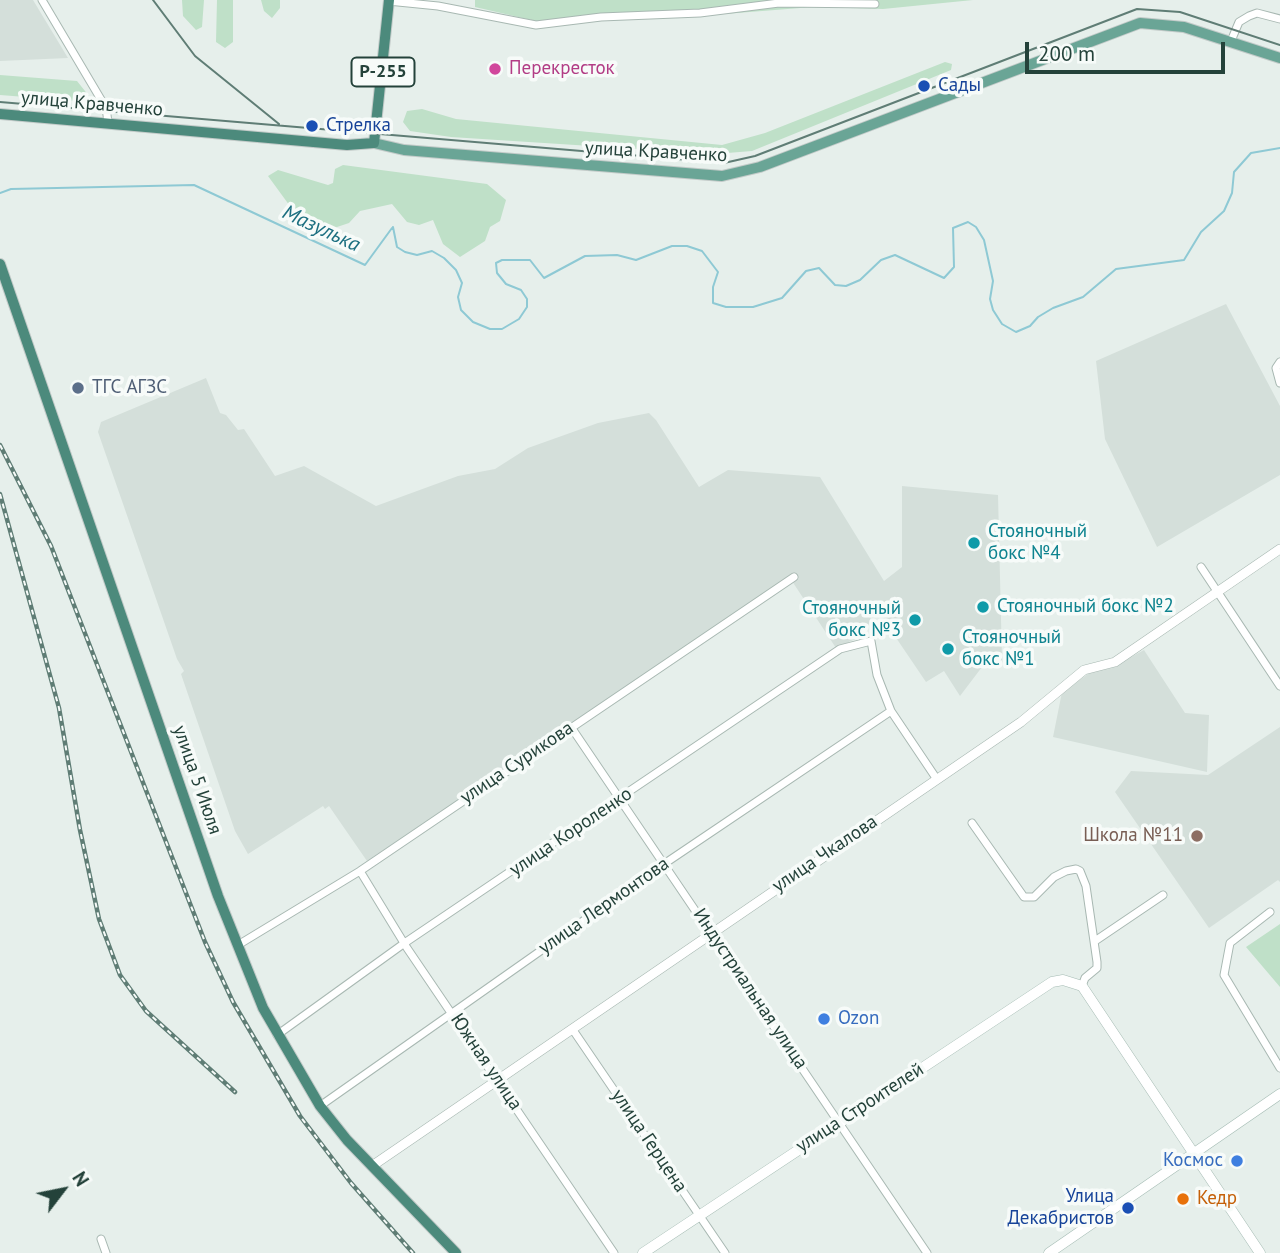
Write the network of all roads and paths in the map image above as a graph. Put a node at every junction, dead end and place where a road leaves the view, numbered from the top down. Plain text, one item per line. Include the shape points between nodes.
1 (42, 0) edge
2 (388, 1) edge
3 (875, 4) dead end
4 (1280, 19) edge
5 (1231, 41) junction
6 (1280, 58) edge
7 (0, 114) edge
8 (108, 122) junction
9 (374, 143) junction
10 (0, 264) edge
11 (1280, 362) edge
12 (1280, 383) edge
13 (1280, 549) edge
14 (1201, 567) dead end
15 (794, 577) dead end
16 (1216, 592) junction
17 (1280, 686) edge
18 (891, 711) junction
19 (571, 727) junction
20 (936, 778) junction
21 (620, 799) junction
22 (972, 823) dead end
23 (664, 864) junction
24 (360, 872) junction
25 (1163, 895) dead end
26 (1270, 912) dead end
27 (712, 932) junction
28 (1095, 941) junction
29 (406, 942) junction
30 (238, 945) junction
31 (1082, 986) junction
32 (453, 1011) junction
33 (573, 1030) junction
34 (276, 1035) junction
35 (1280, 1068) edge
36 (498, 1080) junction
37 (1280, 1094) edge
38 (320, 1106) junction
39 (839, 1121) junction
40 (1193, 1156) junction
41 (372, 1167) junction
42 (699, 1214) junction
43 (101, 1240) dead end
44 (106, 1253) edge
45 (456, 1253) edge
46 (614, 1253) edge
47 (643, 1253) edge
48 (725, 1253) edge
49 (927, 1253) edge
50 (1049, 1253) edge
51 (1260, 1253) edge

1 - 8 street via 106,108
2 - 3 street via 536,24 779,3
2 - 9 highway, Р-255
4 - 5 street via 1257,13 1249,16 1239,22
5 - 6 main road, улица Кравченко
5 - 9 main road, улица Кравченко via 1184,27 1140,23 760,167 722,176 404,150
7 - 8 highway, улица Кравченко
8 - 9 highway, улица Кравченко via 347,145
10 - 30 highway, улица 5 Июля
11 - 12 street via 1276,368
13 - 16 street, улица Чкалова
14 - 16 street
15 - 19 street, улица Сурикова
16 - 17 street
16 - 20 street, улица Чкалова via 1115,662 1084,670 1021,722
18 - 20 street
18 - 21 street, улица Короленко via 871,642 840,649
18 - 23 street, улица Лермонтова
19 - 21 street, Индустриальная улица
19 - 24 street, улица Сурикова
20 - 27 street, улица Чкалова
21 - 23 street, Индустриальная улица
21 - 29 street, улица Короленко
22 - 28 street via 1024,897 1034,897 1066,871 1080,871
23 - 27 street, Индустриальная улица
23 - 32 street, улица Лермонтова
24 - 29 street, Южная улица
24 - 30 street, улица Сурикова
25 - 28 street
26 - 35 street via 1230,943 1224,975
27 - 33 street, улица Чкалова
27 - 39 street, Индустриальная улица
28 - 31 street via 1097,968
29 - 32 street, Южная улица
29 - 34 street, улица Короленко
30 - 34 highway, улица 5 Июля
31 - 39 main road, улица Строителей via 1074,981 1052,982
31 - 40 main road
32 - 36 street, Южная улица
32 - 38 street, улица Лермонтова
33 - 36 street, улица Чкалова
33 - 42 street, улица Герцена
34 - 38 highway, улица 5 Июля
36 - 41 street, улица Чкалова
36 - 46 street, Южная улица
37 - 40 main road
38 - 41 highway, улица 5 Июля
39 - 42 main road, улица Строителей
39 - 49 street, Индустриальная улица
40 - 50 main road
40 - 51 main road
41 - 45 highway, улица 5 Июля
42 - 47 main road, улица Строителей
42 - 48 street, улица Герцена
43 - 44 street

